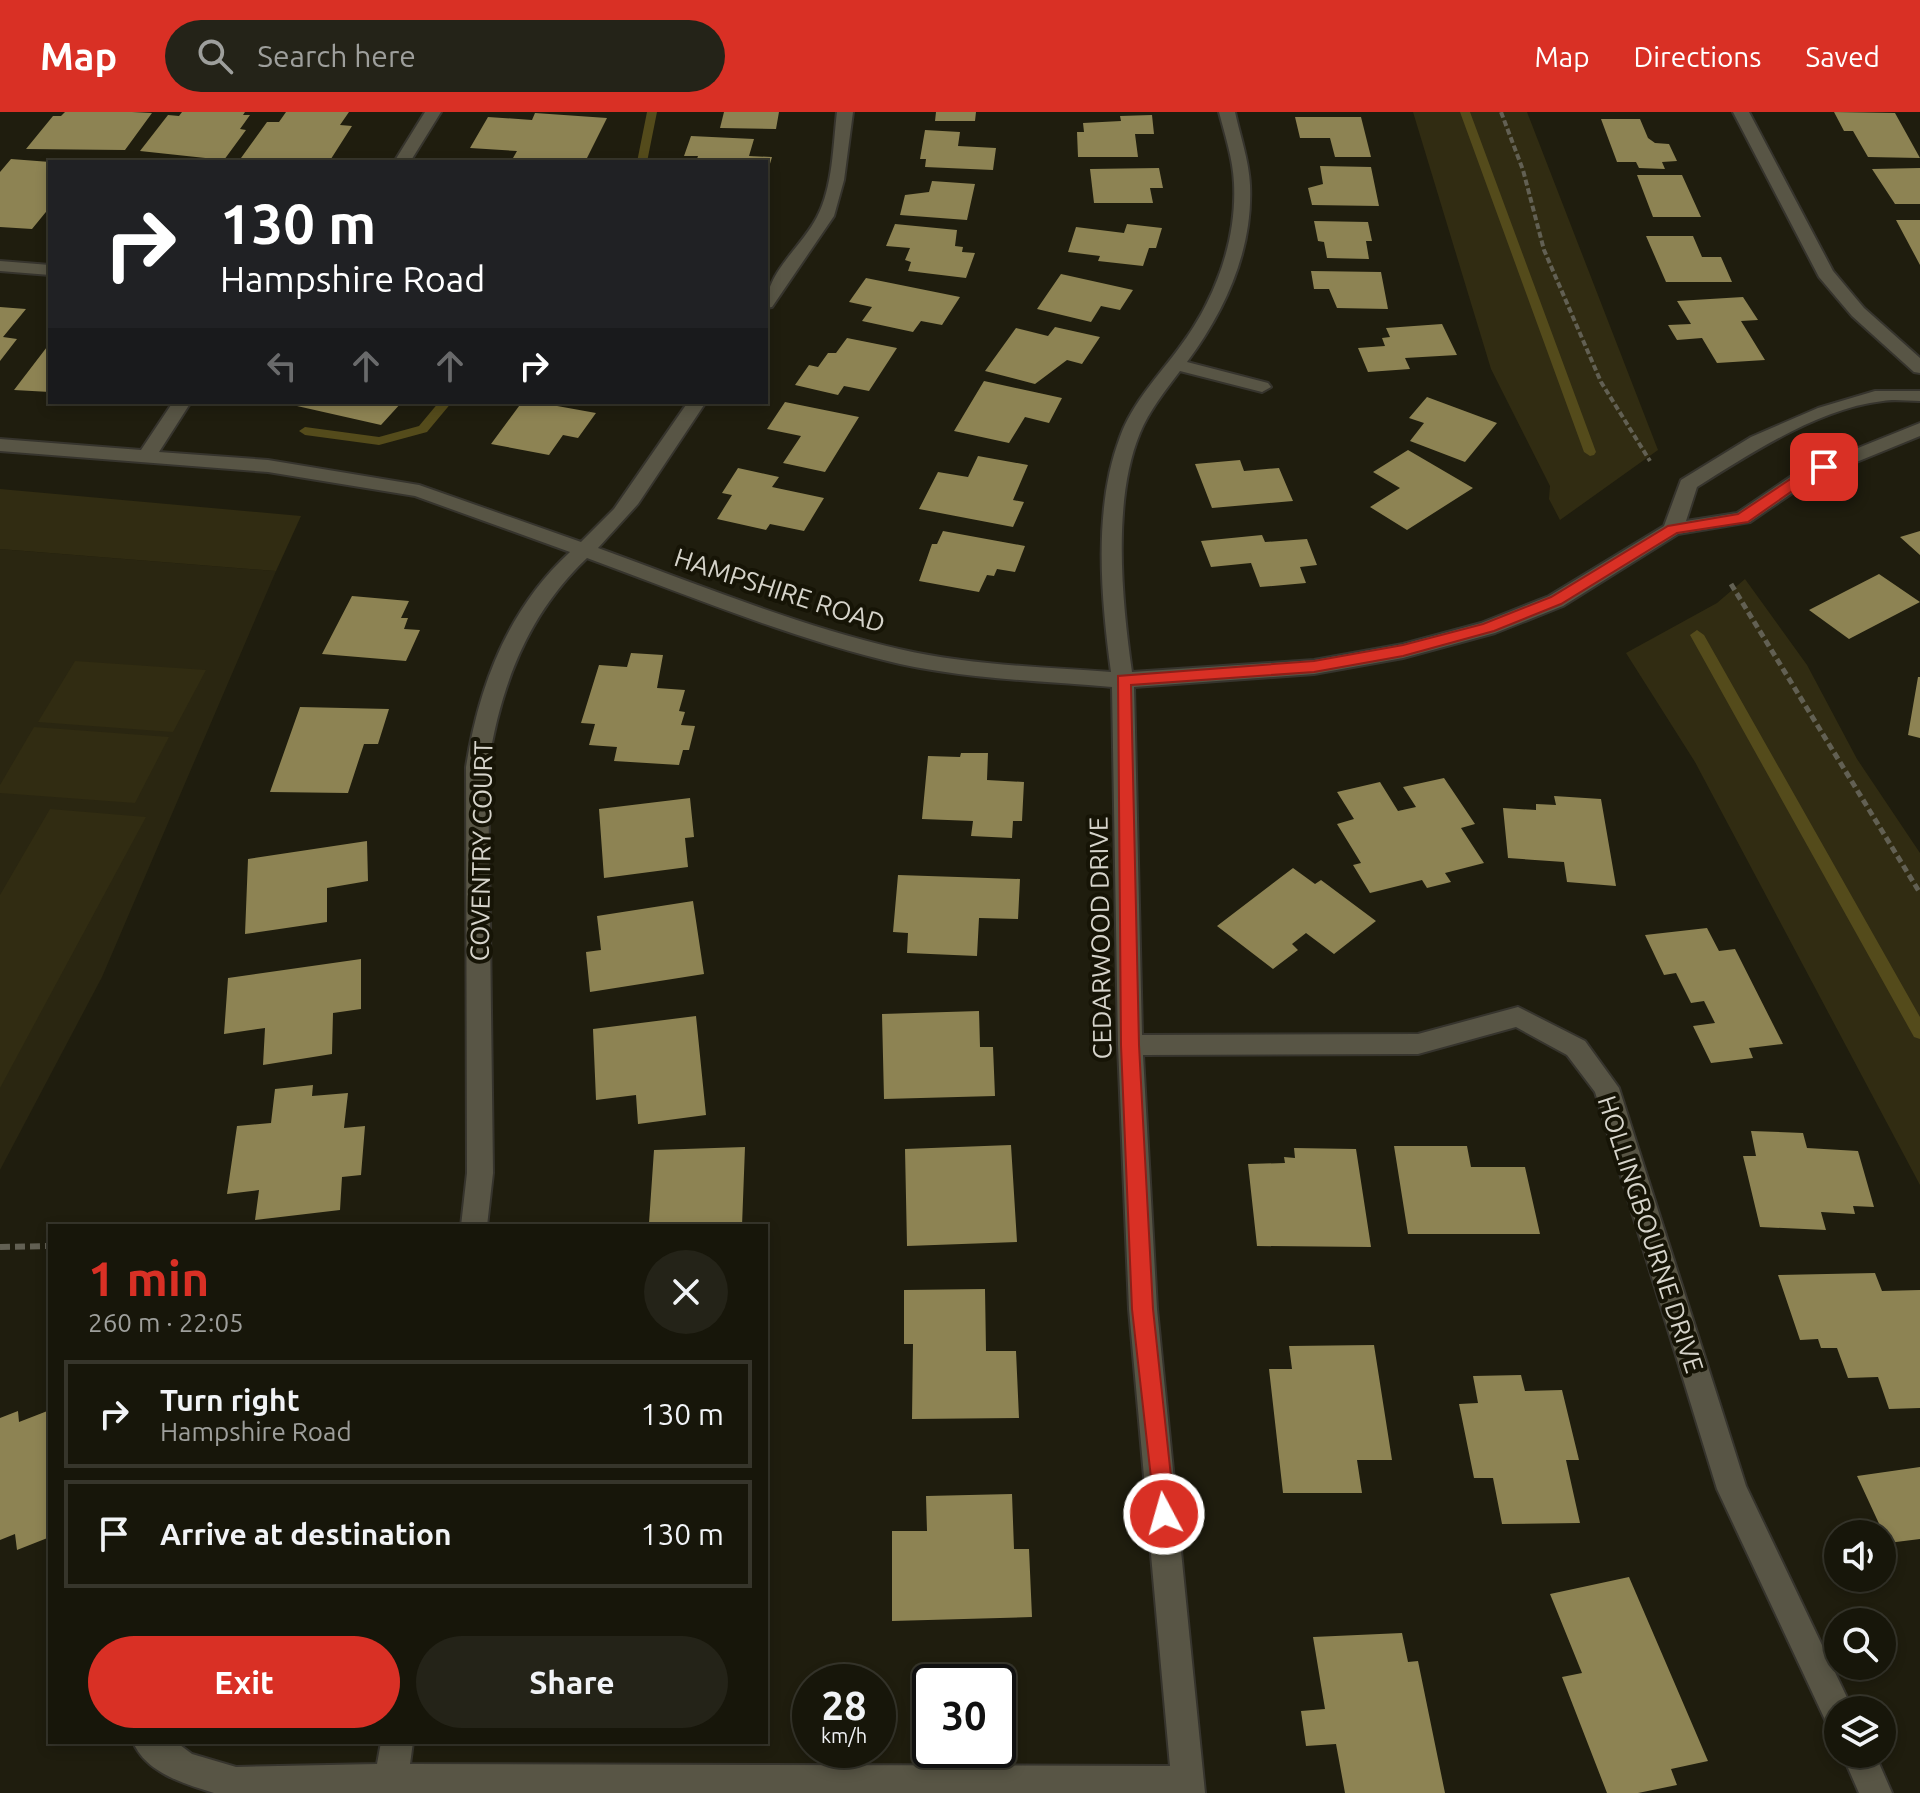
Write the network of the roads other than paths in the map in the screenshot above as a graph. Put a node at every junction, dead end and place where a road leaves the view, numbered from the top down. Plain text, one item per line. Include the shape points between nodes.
1 (433, 112) edge
2 (845, 112) edge
3 (1227, 112) edge
4 (1741, 112) edge
5 (403, 160) edge
6 (0, 266) edge
7 (48, 270) edge
8 (768, 300) edge
9 (1173, 364) junction
10 (1920, 368) edge
11 (1262, 387) dead end
12 (1920, 396) edge
13 (181, 404) edge
14 (696, 404) edge
15 (1920, 429) edge
16 (0, 445) edge
17 (146, 457) junction
18 (1673, 529) junction
19 (585, 550) junction
20 (1123, 680) junction
21 (1130, 1045) junction
22 (474, 1224) edge
23 (1830, 1696) edge
24 (152, 1744) edge
25 (397, 1744) edge
26 (1864, 1768) edge
27 (390, 1787) edge
28 (1189, 1788) edge
29 (1876, 1793) edge

1 - 5 street
2 - 8 street via 826,216
3 - 9 street, CEDARWOOD DRIVE via 1242,184 1235,243 1205,323
4 - 10 street via 1825,273 1858,312
6 - 7 street
9 - 11 street
9 - 20 street, CEDARWOOD DRIVE via 1131,432 1119,466 1116,632
12 - 18 street via 1881,395 1758,441 1688,484
13 - 17 street
14 - 19 street, COVENTRY COURT via 620,514
15 - 18 street, HAMPSHIRE ROAD via 1803,477 1743,518
16 - 17 street, HAMPSHIRE ROAD
17 - 19 street, HAMPSHIRE ROAD via 268,466 419,491
18 - 20 street, HAMPSHIRE ROAD via 1556,601 1403,651 1314,667
19 - 20 street, HAMPSHIRE ROAD via 828,638 902,657 981,670
19 - 22 street, COVENTRY COURT via 524,621 496,675 483,720 477,767 480,1173
20 - 21 street, CEDARWOOD DRIVE
21 - 23 street, HOLLINGBOURNE DRIVE via 1418,1044 1518,1017 1576,1048 1606,1088 1732,1489
21 - 28 street, CEDARWOOD DRIVE via 1143,1309
24 - 27 street via 184,1768 236,1783
25 - 27 street
26 - 29 street
27 - 28 street

